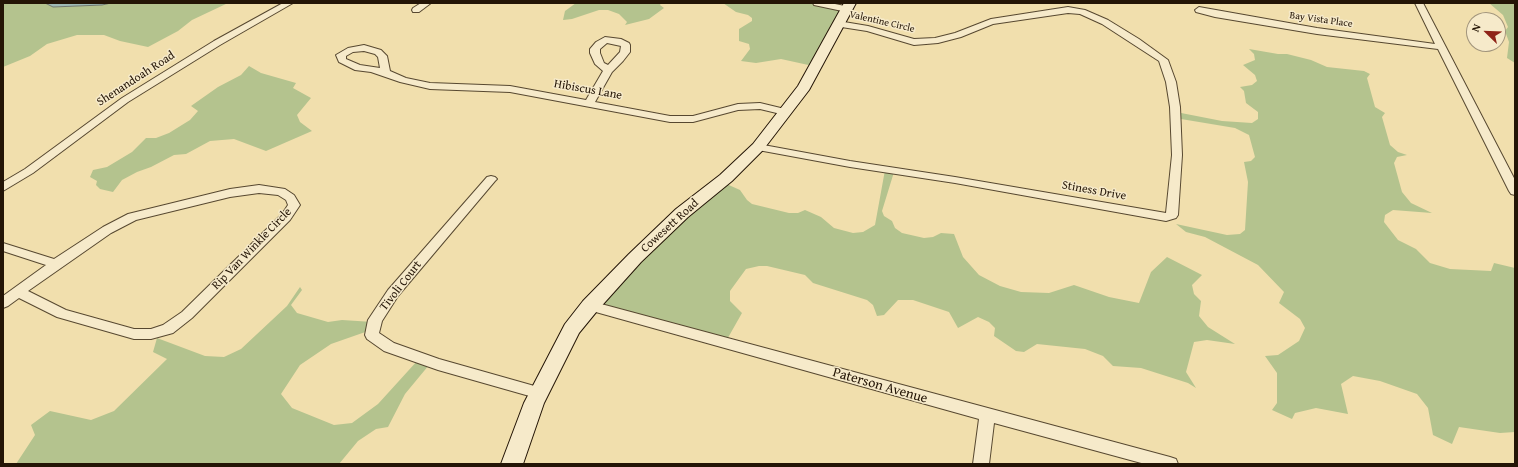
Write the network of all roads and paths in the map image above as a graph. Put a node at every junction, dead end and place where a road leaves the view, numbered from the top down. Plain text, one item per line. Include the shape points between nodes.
1 (289, 3) edge
2 (427, 3) edge
3 (817, 3) edge
4 (1419, 3) edge
5 (848, 6) edge
6 (1077, 7) edge
7 (416, 10) dead end
8 (1198, 10) dead end
9 (838, 24) junction
10 (1440, 47) junction
11 (608, 70) dead end
12 (386, 73) dead end
13 (589, 103) junction
14 (785, 112) junction
15 (758, 147) junction
16 (490, 179) dead end
17 (3, 187) edge
18 (1515, 192) edge
19 (3, 247) edge
20 (56, 264) junction
21 (18, 292) junction
22 (3, 303) edge
23 (590, 306) junction
24 (540, 393) junction
25 (987, 416) junction
26 (512, 464) edge
27 (980, 464) edge
28 (1170, 464) edge

1 - 17 street, Shenandoah Road via 217,43 132,96
2 - 7 street
3 - 5 street
4 - 10 street
5 - 9 main road, Cowesett Road
6 - 9 street, Valentine Circle via 991,22 935,41 914,42 868,29
6 - 15 street, Stiness Drive via 1136,41 1163,60 1171,82 1175,108 1177,155 1172,215 1159,216
8 - 10 street, Bay Vista Place via 1316,31
9 - 14 main road, Cowesett Road via 804,87
10 - 18 street
11 - 13 street
12 - 13 street, Hibiscus Lane via 430,86 510,89
13 - 14 street, Hibiscus Lane via 670,119 693,119 738,107 760,106
14 - 15 main road, Cowesett Road
15 - 23 main road, Cowesett Road via 726,178 682,213
16 - 24 street, Tivoli Court via 393,293 375,320 372,335 389,347 438,364
19 - 20 street
20 - 21 street
20 - 21 street, Rip Van Winkle Circle via 108,230 138,215 230,193 259,189 281,192 290,198 294,205 286,217 187,315 168,329 151,334 134,334 62,314
21 - 22 street
23 - 24 main road, Cowesett Road via 572,329
23 - 25 street, Paterson Avenue
24 - 26 main road, Cowesett Road
25 - 27 street
25 - 28 street, Paterson Avenue

